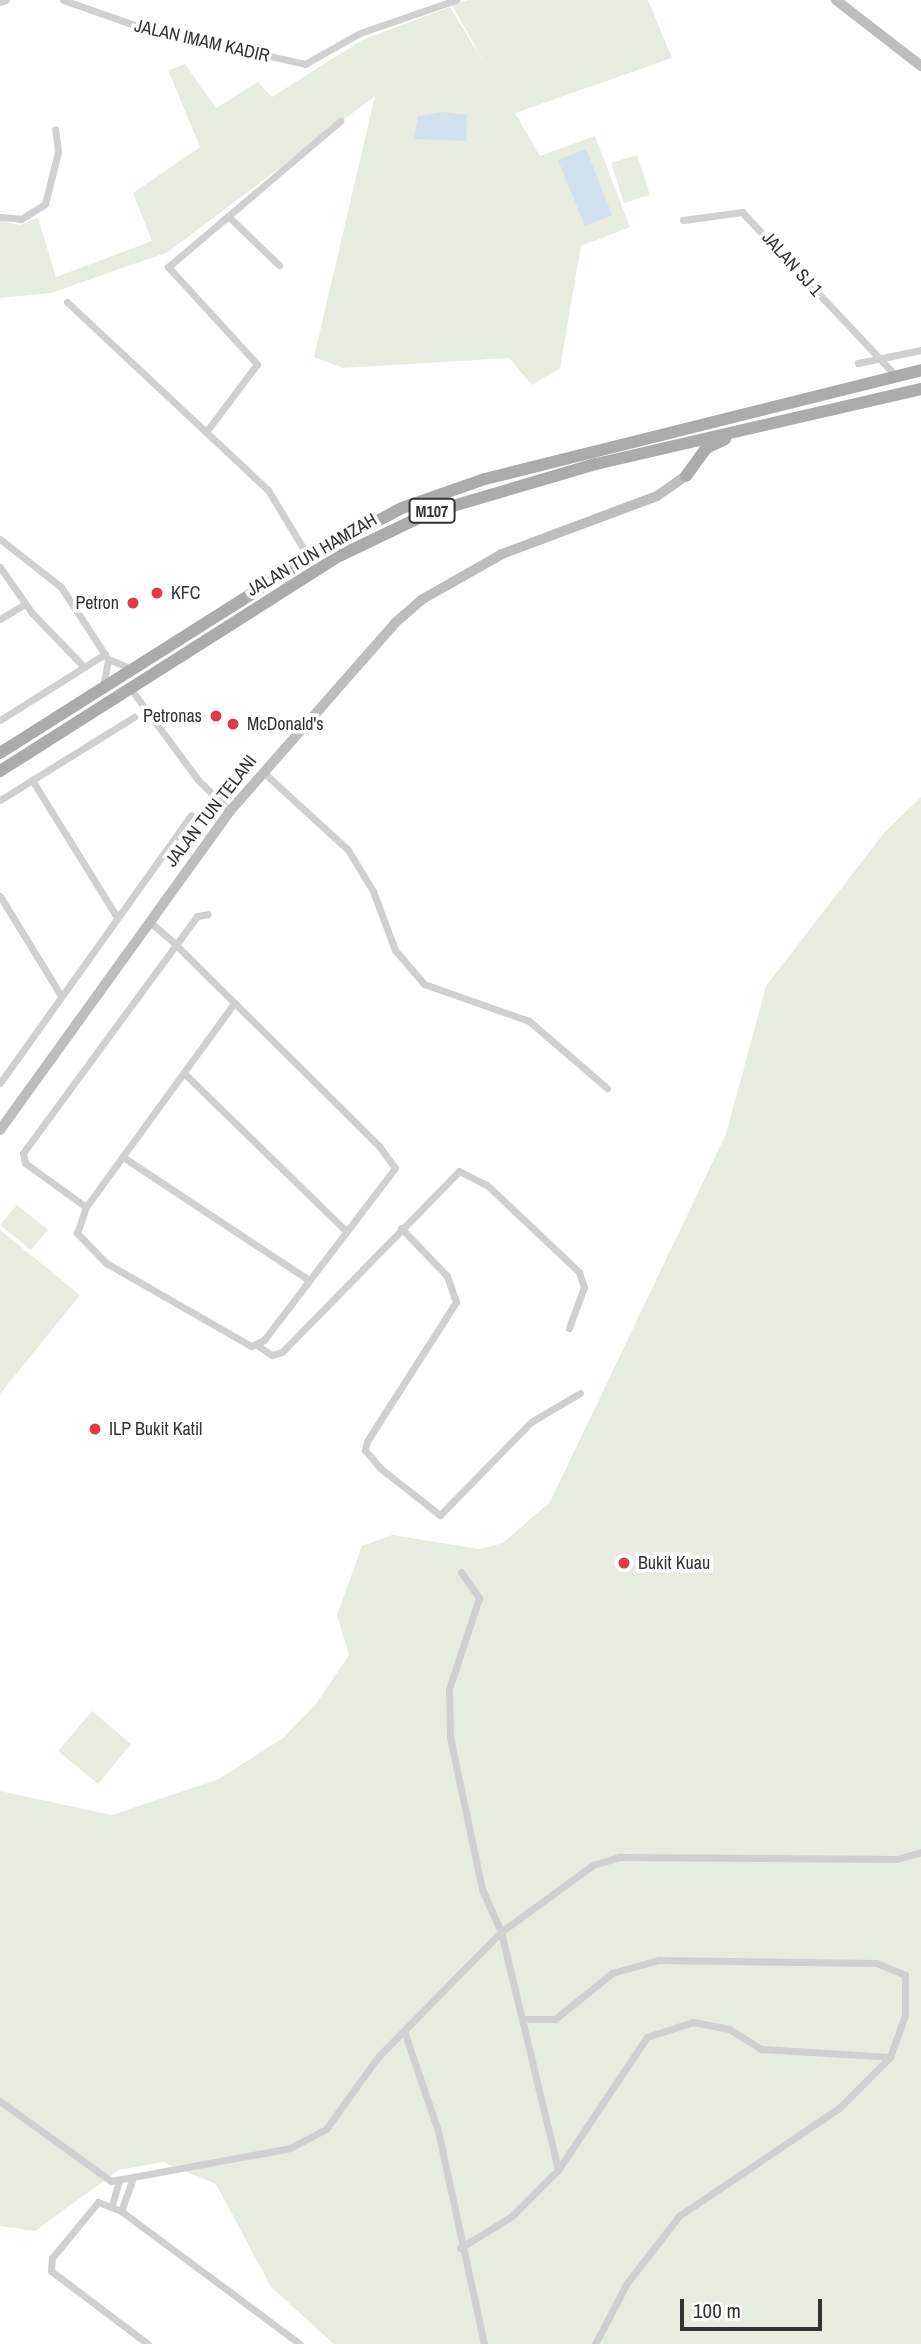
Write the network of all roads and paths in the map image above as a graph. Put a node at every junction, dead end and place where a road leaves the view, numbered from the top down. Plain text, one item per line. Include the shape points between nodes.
1 (6, 0) edge
2 (63, 0) edge
3 (456, 0) edge
4 (823, 0) edge
5 (836, 0) edge
6 (0, 2) edge
7 (83, 3) edge
8 (851, 13) junction
9 (921, 66) edge
10 (340, 121) dead end
11 (55, 129) dead end
12 (228, 215) junction
13 (0, 216) edge
14 (683, 220) dead end
15 (279, 265) dead end
16 (67, 302) dead end
17 (921, 349) edge
18 (878, 361) junction
19 (858, 363) dead end
20 (921, 370) edge
21 (897, 376) junction
22 (871, 382) junction
23 (921, 389) edge
24 (789, 420) junction
25 (206, 432) junction
26 (596, 464) junction
27 (687, 476) junction
28 (0, 540) edge
29 (309, 558) junction
30 (0, 566) edge
31 (25, 604) junction
32 (0, 619) edge
33 (106, 657) junction
34 (84, 667) junction
35 (131, 668) junction
36 (103, 687) junction
37 (129, 688) junction
38 (134, 717) dead end
39 (0, 720) edge
40 (0, 752) edge
41 (0, 771) edge
42 (263, 772) junction
43 (32, 780) junction
44 (0, 800) edge
45 (230, 811) junction
46 (191, 815) dead end
47 (0, 896) edge
48 (208, 914) dead end
49 (117, 917) junction
50 (150, 922) junction
51 (176, 944) junction
52 (60, 994) junction
53 (234, 1003) junction
54 (184, 1073) junction
55 (0, 1083) edge
56 (607, 1088) dead end
57 (0, 1130) edge
58 (123, 1157) junction
59 (86, 1207) junction
60 (401, 1228) junction
61 (345, 1231) junction
62 (309, 1280) junction
63 (569, 1328) dead end
64 (257, 1345) junction
65 (580, 1393) dead end
66 (461, 1572) dead end
67 (921, 1853) edge
68 (501, 1932) junction
69 (522, 2019) junction
70 (404, 2031) junction
71 (890, 2057) junction
72 (0, 2101) edge
73 (558, 2170) junction
74 (132, 2180) junction
75 (119, 2181) junction
76 (112, 2205) junction
77 (121, 2211) junction
78 (460, 2248) junction
79 (148, 2344) edge
80 (300, 2344) edge
81 (484, 2344) edge
82 (595, 2344) edge

1 - 6 street
2 - 7 street, JALAN IMAM KADIR
3 - 7 street, JALAN IMAM KADIR via 360,33 305,64 143,28
4 - 8 street
5 - 8 street
8 - 9 street
10 - 12 street
11 - 13 street via 58,152 45,204 21,219
12 - 15 street
12 - 25 street via 167,268 257,364
14 - 18 street, JALAN SJ 1 via 742,212
16 - 25 street
17 - 18 street
18 - 19 street
18 - 21 street, JALAN SJ 1
18 - 22 street
20 - 21 main road, JALAN TUN HAMZAH / M107
21 - 22 main road, JALAN TUN HAMZAH / M107
22 - 29 main road, JALAN TUN HAMZAH / M107 via 463,485 402,508
23 - 24 main road, JALAN TUN HAMZAH / M107
24 - 26 main road, JALAN TUN HAMZAH / M107
24 - 27 main road via 712,444
25 - 29 street via 268,491
26 - 27 main road via 681,452 689,459
26 - 37 main road, JALAN TUN HAMZAH / M107 via 449,505 364,542
27 - 42 street, JALAN TUN TELANI via 657,496 502,554 421,600 366,652
28 - 33 street via 61,587
29 - 35 main road, JALAN TUN HAMZAH / M107
30 - 31 street
31 - 32 street
31 - 34 street
33 - 34 street
33 - 35 street
33 - 36 street
34 - 39 street
35 - 36 main road, JALAN TUN HAMZAH / M107
36 - 40 main road, JALAN TUN HAMZAH / M107
37 - 41 main road, JALAN TUN HAMZAH / M107
37 - 45 street via 198,780
38 - 43 street
42 - 45 street, JALAN TUN TELANI
42 - 56 street via 348,850 373,891 395,950 424,984 529,1021
43 - 44 street
43 - 49 street
45 - 50 street, JALAN TUN TELANI
46 - 49 street
47 - 52 street
48 - 51 street via 202,911
49 - 52 street
50 - 51 street
50 - 57 street, JALAN TUN TELANI
51 - 53 street
51 - 59 street via 23,1153 25,1163
52 - 55 street
53 - 54 street
53 - 61 street via 393,1161 393,1175
54 - 58 street
54 - 61 street
58 - 59 street
58 - 62 street
59 - 64 street via 77,1233 91,1252 238,1342
60 - 63 street via 453,1174 473,1174 579,1272 584,1287
60 - 64 street via 282,1352 272,1354
60 - 65 street via 447,1276 456,1302 367,1441 365,1450 380,1468 440,1515 531,1422
61 - 62 street
62 - 64 street
66 - 68 street via 480,1598 449,1689 450,1738 482,1889
67 - 68 street via 897,1859 620,1857 573,1876
68 - 69 street
68 - 70 street
69 - 71 street via 555,2019 612,1973 659,1960 876,1963 905,1975 907,1990
69 - 73 street
70 - 74 street via 344,2109 311,2140
70 - 78 street via 438,2131
71 - 73 street via 761,2049 729,2029 693,2022 670,2029 647,2037
71 - 82 street via 839,2108 679,2216 626,2283
72 - 75 street via 101,2178
73 - 78 street via 512,2216
74 - 75 street
74 - 77 street
75 - 76 street
76 - 77 street
76 - 79 street via 92,2205 50,2264 56,2277
77 - 80 street
78 - 81 street

